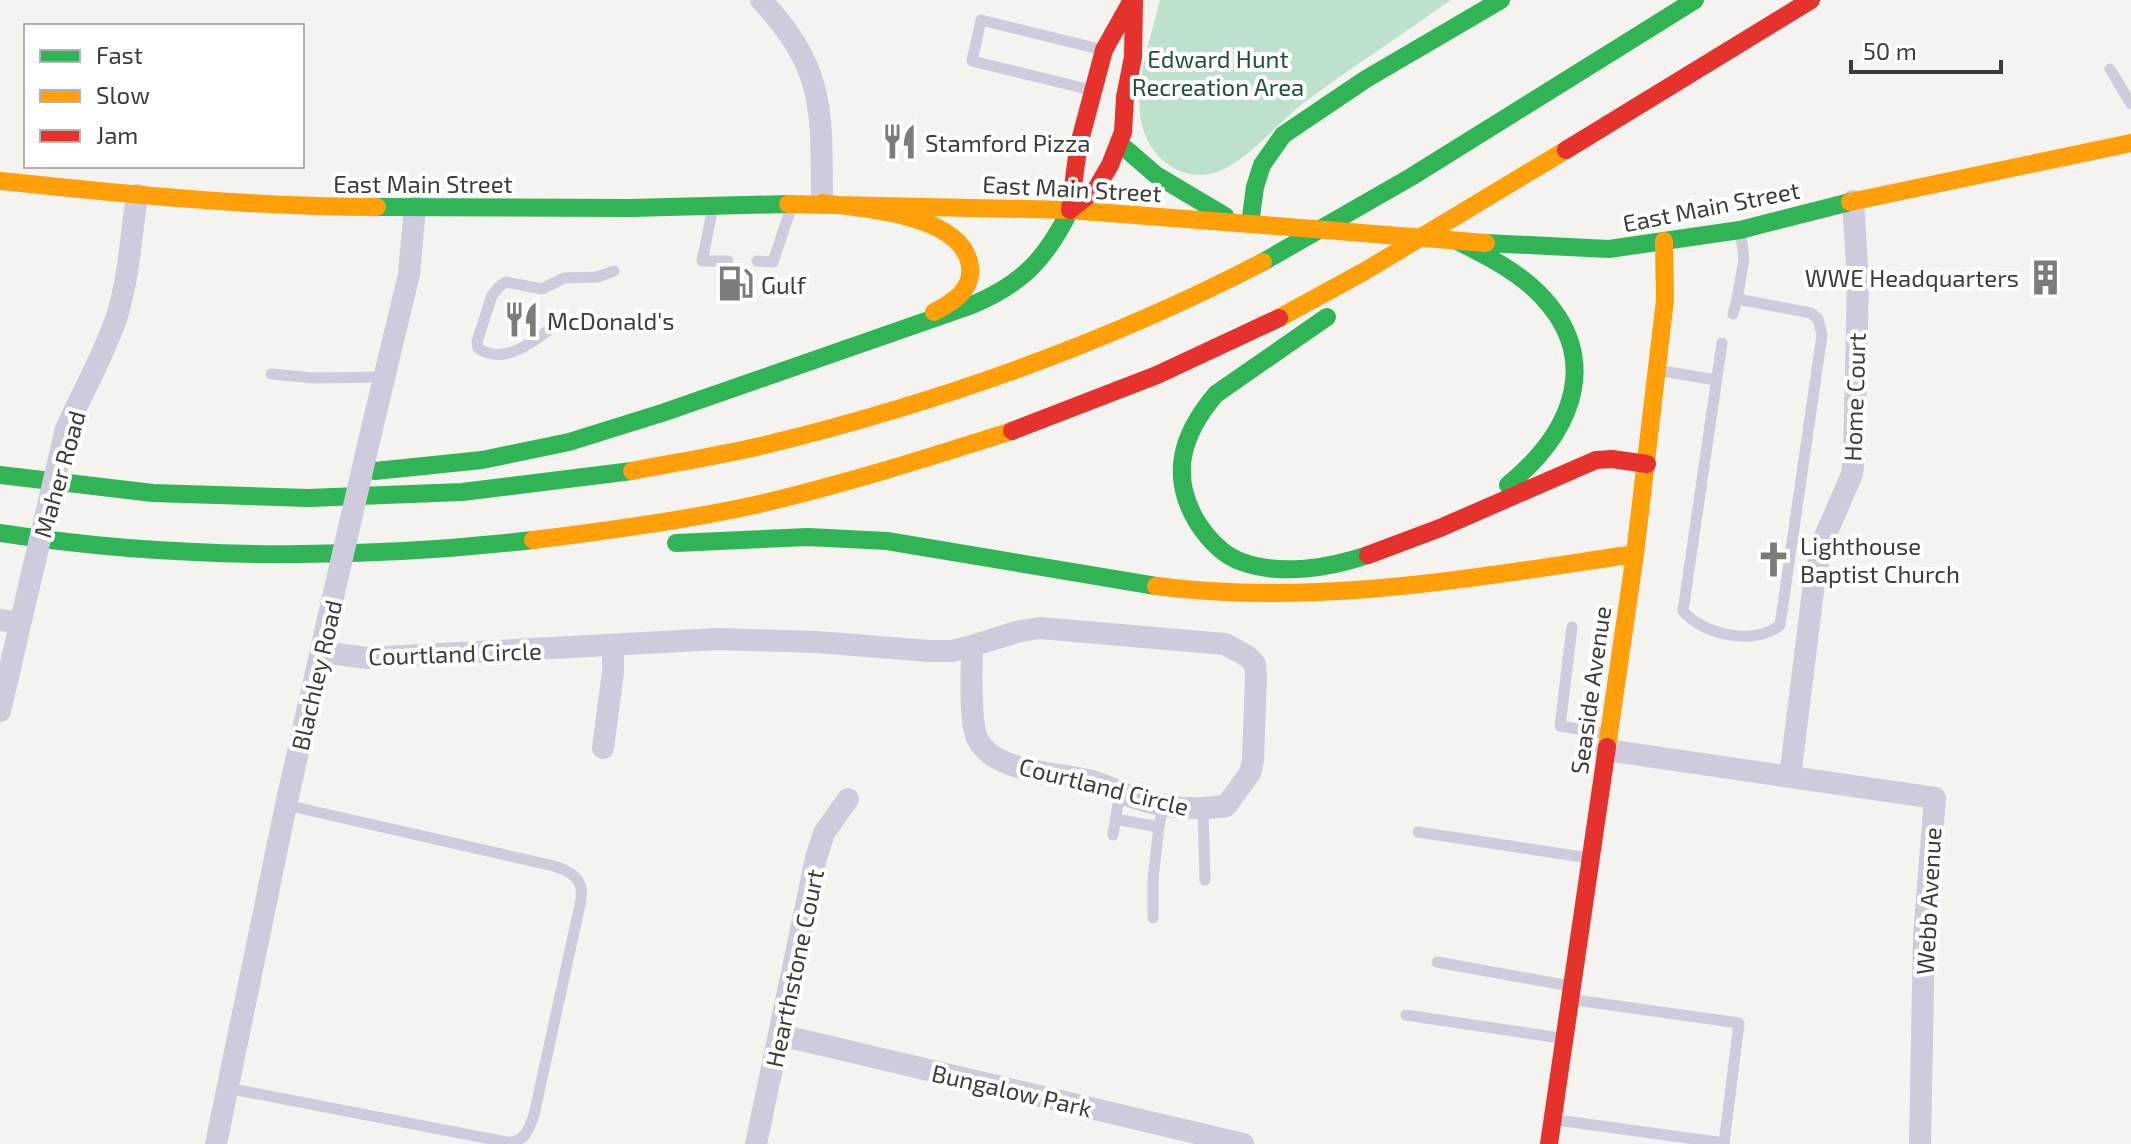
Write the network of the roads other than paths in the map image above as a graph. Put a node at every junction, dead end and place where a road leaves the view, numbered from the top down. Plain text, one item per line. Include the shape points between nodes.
1 (761, 0) edge
2 (1133, 0) edge
3 (1501, 0) edge
4 (1695, 0) edge
5 (1811, 0) edge
6 (1104, 50) junction
7 (1133, 57) junction
8 (2110, 69) dead end
9 (1696, 70) junction
10 (1092, 90) junction
11 (2131, 104) edge
12 (1119, 143) junction
13 (2131, 143) edge
14 (0, 181) edge
15 (137, 195) junction
16 (1853, 201) junction
17 (822, 203) junction
18 (792, 204) junction
19 (714, 206) junction
20 (415, 207) junction
21 (1070, 210) junction
22 (1250, 224) junction
23 (1740, 230) junction
24 (1457, 241) junction
25 (1664, 241) junction
26 (728, 261) dead end
27 (757, 261) dead end
28 (614, 271) dead end
29 (1365, 292) dead end
30 (1737, 299) junction
31 (1338, 310) dead end
32 (1733, 314) dead end
33 (579, 322) dead end
34 (1722, 343) dead end
35 (827, 355) junction
36 (1658, 370) junction
37 (271, 374) dead end
38 (384, 377) junction
39 (1716, 380) junction
40 (1647, 464) junction
41 (0, 475) edge
42 (335, 475) dead end
43 (303, 479) dead end
44 (162, 493) junction
45 (1437, 530) junction
46 (0, 533) edge
47 (520, 543) junction
48 (1635, 554) junction
49 (10, 621) edge
50 (1572, 627) dead end
51 (613, 646) junction
52 (972, 646) junction
53 (321, 652) junction
54 (0, 711) edge
55 (1607, 742) junction
56 (603, 748) dead end
57 (1790, 777) junction
58 (1120, 792) junction
59 (848, 799) dead end
60 (286, 805) junction
61 (1203, 809) junction
62 (1161, 816) junction
63 (1115, 819) junction
64 (1418, 832) dead end
65 (1113, 835) dead end
66 (1589, 858) junction
67 (1205, 880) dead end
68 (1153, 918) dead end
69 (1437, 962) dead end
70 (1570, 993) junction
71 (1406, 1015) dead end
72 (780, 1035) junction
73 (1564, 1039) junction
74 (227, 1088) junction
75 (1553, 1119) junction
76 (216, 1144) edge
77 (756, 1144) edge
78 (1243, 1144) edge
79 (1549, 1144) edge
80 (1920, 1144) edge

1 - 17 street via 812,75 822,136
2 - 6 main road
2 - 7 main road
3 - 22 main road via 1283,135 1259,169
4 - 44 main road via 1269,258 1087,343 939,397 730,454 577,480 377,496
5 - 9 main road
6 - 7 main road
6 - 10 main road
6 - 10 lane via 981,20 972,61
7 - 12 main road
8 - 11 lane
9 - 29 main road
9 - 47 main road via 1352,279 1222,346 1087,405 950,454 808,494 664,524
10 - 21 main road
12 - 21 main road via 1096,189
12 - 22 main road via 1165,183
13 - 16 main road, East Main Street
14 - 15 main road, East Main Street
15 - 20 main road, East Main Street via 305,207
15 - 49 street, Maher Road, bridge via 117,315 66,429 33,569
16 - 23 main road, East Main Street
16 - 57 street, Home Court via 1858,282 1852,474 1823,541 1814,583
17 - 18 main road, East Main Street
17 - 21 main road, East Main Street
17 - 35 main road via 947,231 964,246 971,272 952,302
18 - 19 main road, East Main Street
18 - 27 lane via 773,262
19 - 20 main road, East Main Street
19 - 26 lane via 702,261
20 - 38 street, Blachley Road via 409,274
21 - 22 main road, East Main Street
21 - 35 main road via 1039,263 1009,289
22 - 24 main road, East Main Street, bridge
23 - 25 main road, East Main Street
23 - 30 lane via 1744,259
24 - 25 main road, East Main Street, bridge via 1609,249
24 - 45 main road via 1514,274 1548,304 1571,347 1574,379 1562,429 1543,455 1494,495
25 - 36 main road, Seaside Avenue
28 - 33 lane via 564,278 542,289 506,282 492,295 478,348 492,355 523,350 561,321
30 - 32 lane
30 - 39 lane via 1811,313 1822,335 1780,625 1759,636 1740,637 1701,626 1683,611
31 - 45 main road via 1232,381 1202,409 1184,446 1182,486 1187,504 1209,540 1226,554 1267,568 1347,562
34 - 39 lane
35 - 42 main road via 569,442 482,460
36 - 39 lane
36 - 40 main road, Seaside Avenue
37 - 38 lane
38 - 53 street, Blachley Road, bridge
40 - 45 main road via 1596,460
40 - 48 main road, Seaside Avenue
41 - 44 main road
43 - 44 main road
46 - 47 main road via 154,549 300,554
47 - 48 main road via 851,537 1131,583 1262,594 1375,589
48 - 55 main road, Seaside Avenue
49 - 54 street, Maher Road
50 - 55 lane via 1560,726
51 - 52 street, Courtland Circle via 718,639 929,651
51 - 53 street, Courtland Circle via 367,658
51 - 56 street
52 - 58 street, Courtland Circle via 974,725 986,750 1010,764 1094,781
52 - 61 street, Courtland Circle via 1040,628 1225,644 1247,656 1255,664 1256,677 1250,773 1226,806
53 - 60 street, Blachley Road
55 - 57 street, Webb Avenue
55 - 66 main road, Seaside Avenue
57 - 80 street, Webb Avenue via 1935,798 1924,936
58 - 62 street, Courtland Circle
58 - 63 lane
59 - 72 street, Hearthstone Court via 824,833 816,858
60 - 74 street, Blachley Road
60 - 74 lane via 554,866 576,876 581,900 534,1115 519,1141
61 - 62 street, Courtland Circle
61 - 67 lane
62 - 63 lane
62 - 68 lane
63 - 65 lane
64 - 66 lane
66 - 70 main road, Seaside Avenue
69 - 70 lane
70 - 73 main road, Seaside Avenue
70 - 75 lane via 1739,1023 1724,1143
71 - 73 lane
72 - 77 street, Hearthstone Court
72 - 78 street, Bungalow Park
73 - 75 main road, Seaside Avenue
74 - 76 street, Blachley Road
75 - 79 main road, Seaside Avenue

